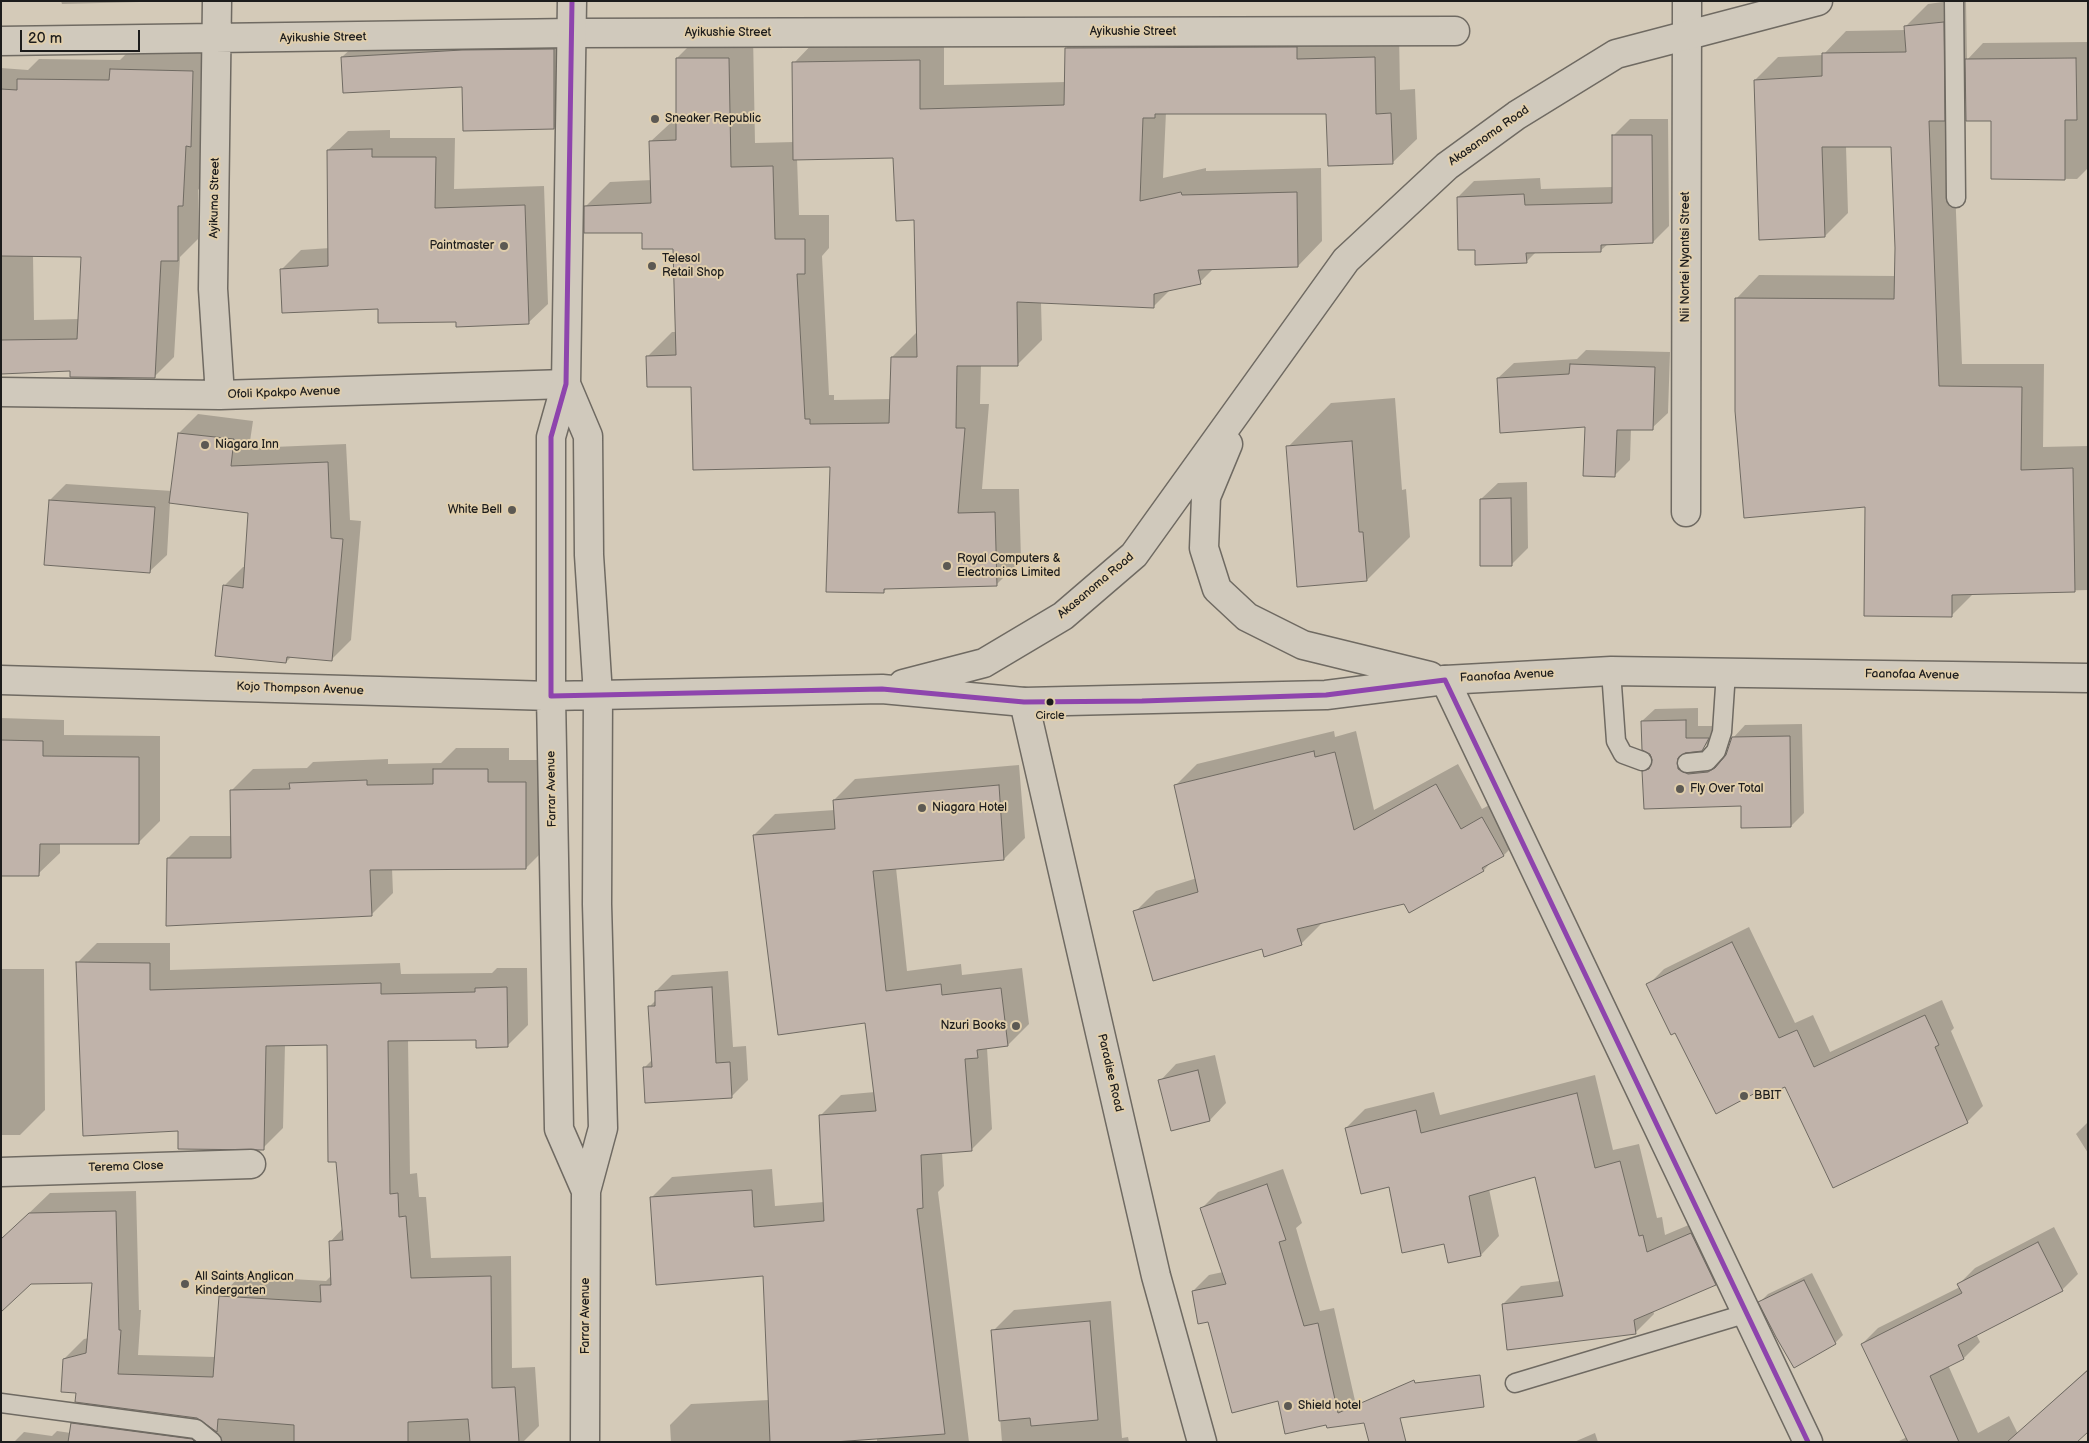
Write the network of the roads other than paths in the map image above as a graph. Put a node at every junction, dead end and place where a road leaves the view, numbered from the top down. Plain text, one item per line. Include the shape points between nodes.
1 (217, 1) edge
2 (572, 1) edge
3 (1687, 1) edge
4 (1818, 1) edge
5 (1954, 1) edge
6 (1456, 31) dead end
7 (572, 33) junction
8 (1686, 37) junction
9 (218, 40) junction
10 (1, 41) edge
11 (1956, 198) dead end
12 (566, 384) junction
13 (1, 392) edge
14 (220, 395) junction
15 (1247, 398) junction
16 (1686, 512) dead end
17 (1611, 671) junction
18 (1726, 672) junction
19 (2088, 678) edge
20 (1, 680) edge
21 (1445, 680) junction
22 (882, 689) junction
23 (598, 695) junction
24 (551, 696) junction
25 (1024, 702) junction
26 (1642, 761) dead end
27 (1687, 763) dead end
28 (251, 1164) dead end
29 (1, 1172) edge
30 (586, 1191) junction
31 (1748, 1313) junction
32 (1515, 1383) dead end
33 (1, 1403) edge
34 (212, 1442) edge
35 (585, 1442) edge
36 (1202, 1442) edge
37 (1808, 1442) edge

1 - 9 main road, Ayikuma Street
2 - 7 main road, Farrar Avenue
3 - 8 main road, Nii Nortei Nyantsi Street
4 - 8 main road, Akasanoma Road
5 - 11 lane
6 - 7 main road, Ayikushie Street
7 - 9 main road, Ayikushie Street
7 - 12 main road, Farrar Avenue
8 - 15 main road, Akasanoma Road via 1616,54 1517,115 1447,166 1346,260
8 - 16 main road, Nii Nortei Nyantsi Street
9 - 10 main road, Ayikushie Street
9 - 14 main road, Ayikuma Street via 213,289
12 - 14 main road, Ofoli Kpakpo Avenue
12 - 23 main road, Farrar Avenue via 588,436 589,555
12 - 24 main road, Farrar Avenue via 551,436
13 - 14 main road, Ofoli Kpakpo Avenue
15 - 21 main road, Akasanoma Road via 1206,497 1204,548 1217,589 1247,617 1303,645
15 - 22 main road, Akasanoma Road via 1134,555 1063,616 984,663
17 - 18 main road, Faanofaa Avenue
17 - 21 main road, Faanofaa Avenue
17 - 26 lane via 1616,741 1623,754
18 - 19 main road, Faanofaa Avenue
18 - 27 lane via 1722,732 1716,751 1707,761
20 - 24 main road, Kojo Thompson Avenue
21 - 25 main road, Faanofaa Avenue via 1326,695
21 - 31 main road
22 - 23 main road, Faanofaa Avenue
22 - 25 main road, Faanofaa Avenue
23 - 24 main road, Kojo Thompson Avenue
23 - 30 main road, Farrar Avenue via 597,904 603,1128
24 - 30 main road, Farrar Avenue via 559,1129
25 - 36 main road, Paradise Road via 1156,1276
28 - 29 main road, Terema Close
30 - 35 main road, Farrar Avenue
31 - 32 lane
31 - 37 main road
33 - 34 lane via 196,1429

